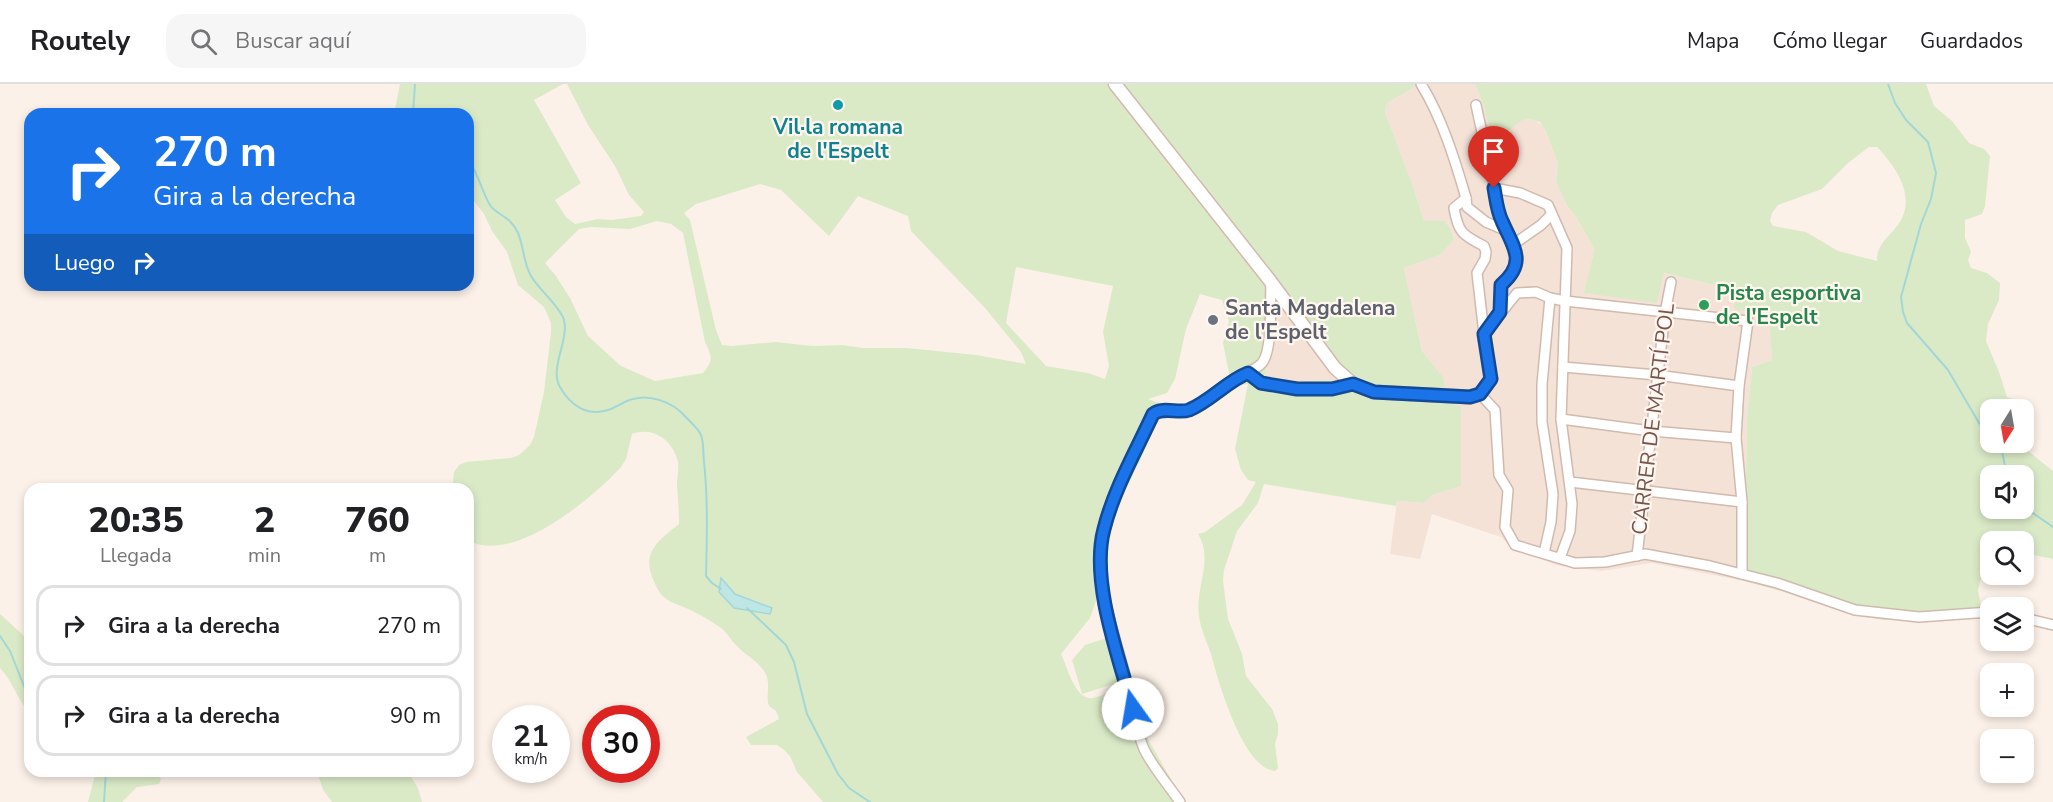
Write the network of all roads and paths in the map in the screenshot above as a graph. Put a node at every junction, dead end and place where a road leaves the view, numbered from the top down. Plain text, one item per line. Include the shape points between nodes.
1 (1115, 84) edge
2 (1421, 84) edge
3 (1476, 105) dead end
4 (1494, 188) junction
5 (1466, 198) junction
6 (1552, 214) junction
7 (1507, 231) junction
8 (1514, 244) junction
9 (1271, 282) junction
10 (1671, 282) dead end
11 (1550, 298) junction
12 (1565, 301) junction
13 (1500, 312) junction
14 (1665, 313) junction
15 (1484, 334) junction
16 (1563, 367) junction
17 (1248, 373) junction
18 (1657, 375) junction
19 (1491, 379) joint
20 (1353, 384) junction
21 (1738, 386) junction
22 (1480, 394) junction
23 (1561, 419) junction
24 (1651, 430) junction
25 (1736, 438) junction
26 (1570, 482) junction
27 (1644, 491) junction
28 (1742, 502) junction
29 (1544, 553) junction
30 (1637, 556) junction
31 (1560, 558) junction
32 (1742, 574) junction
33 (1980, 613) edge
34 (2034, 620) edge
35 (2053, 625) edge
36 (1180, 802) edge

1 - 9 street
2 - 5 street via 1451,150
3 - 4 street
4 - 6 street via 1520,193 1548,205
4 - 7 street
5 - 7 street via 1467,207 1479,218
5 - 15 street via 1454,208 1463,235 1484,246 1486,252 1477,273
6 - 8 street
6 - 12 street via 1567,248
7 - 8 street
8 - 13 street via 1517,261 1510,278 1501,285
9 - 17 street via 1269,341 1263,362
9 - 20 street via 1335,368
10 - 14 street, CARRER DE MARTÍ POL
11 - 12 street
11 - 13 street via 1536,292 1517,293
11 - 29 street via 1542,422 1553,494
12 - 14 street
12 - 16 street
13 - 15 street
14 - 18 street, CARRER DE MARTÍ POL
14 - 21 street via 1748,321
15 - 19 street
16 - 18 street
16 - 23 street
17 - 20 street via 1261,383 1297,389 1332,389
17 - 36 street via 1187,411 1153,414 1103,532 1102,590 1134,720 1145,751
18 - 21 street
18 - 24 street, CARRER DE MARTÍ POL
19 - 22 street
20 - 22 street via 1374,392 1470,397
21 - 25 street
22 - 29 street via 1495,410 1499,475 1508,490 1505,527 1515,545
23 - 24 street
23 - 26 street
24 - 25 street
24 - 27 street, CARRER DE MARTÍ POL
25 - 28 street
26 - 27 street
26 - 31 street via 1570,531
27 - 28 street
27 - 30 street, CARRER DE MARTÍ POL
28 - 32 street
29 - 31 street
30 - 31 street via 1575,563
30 - 32 street via 1645,554
32 - 33 street via 1855,610 1919,617
34 - 35 street

